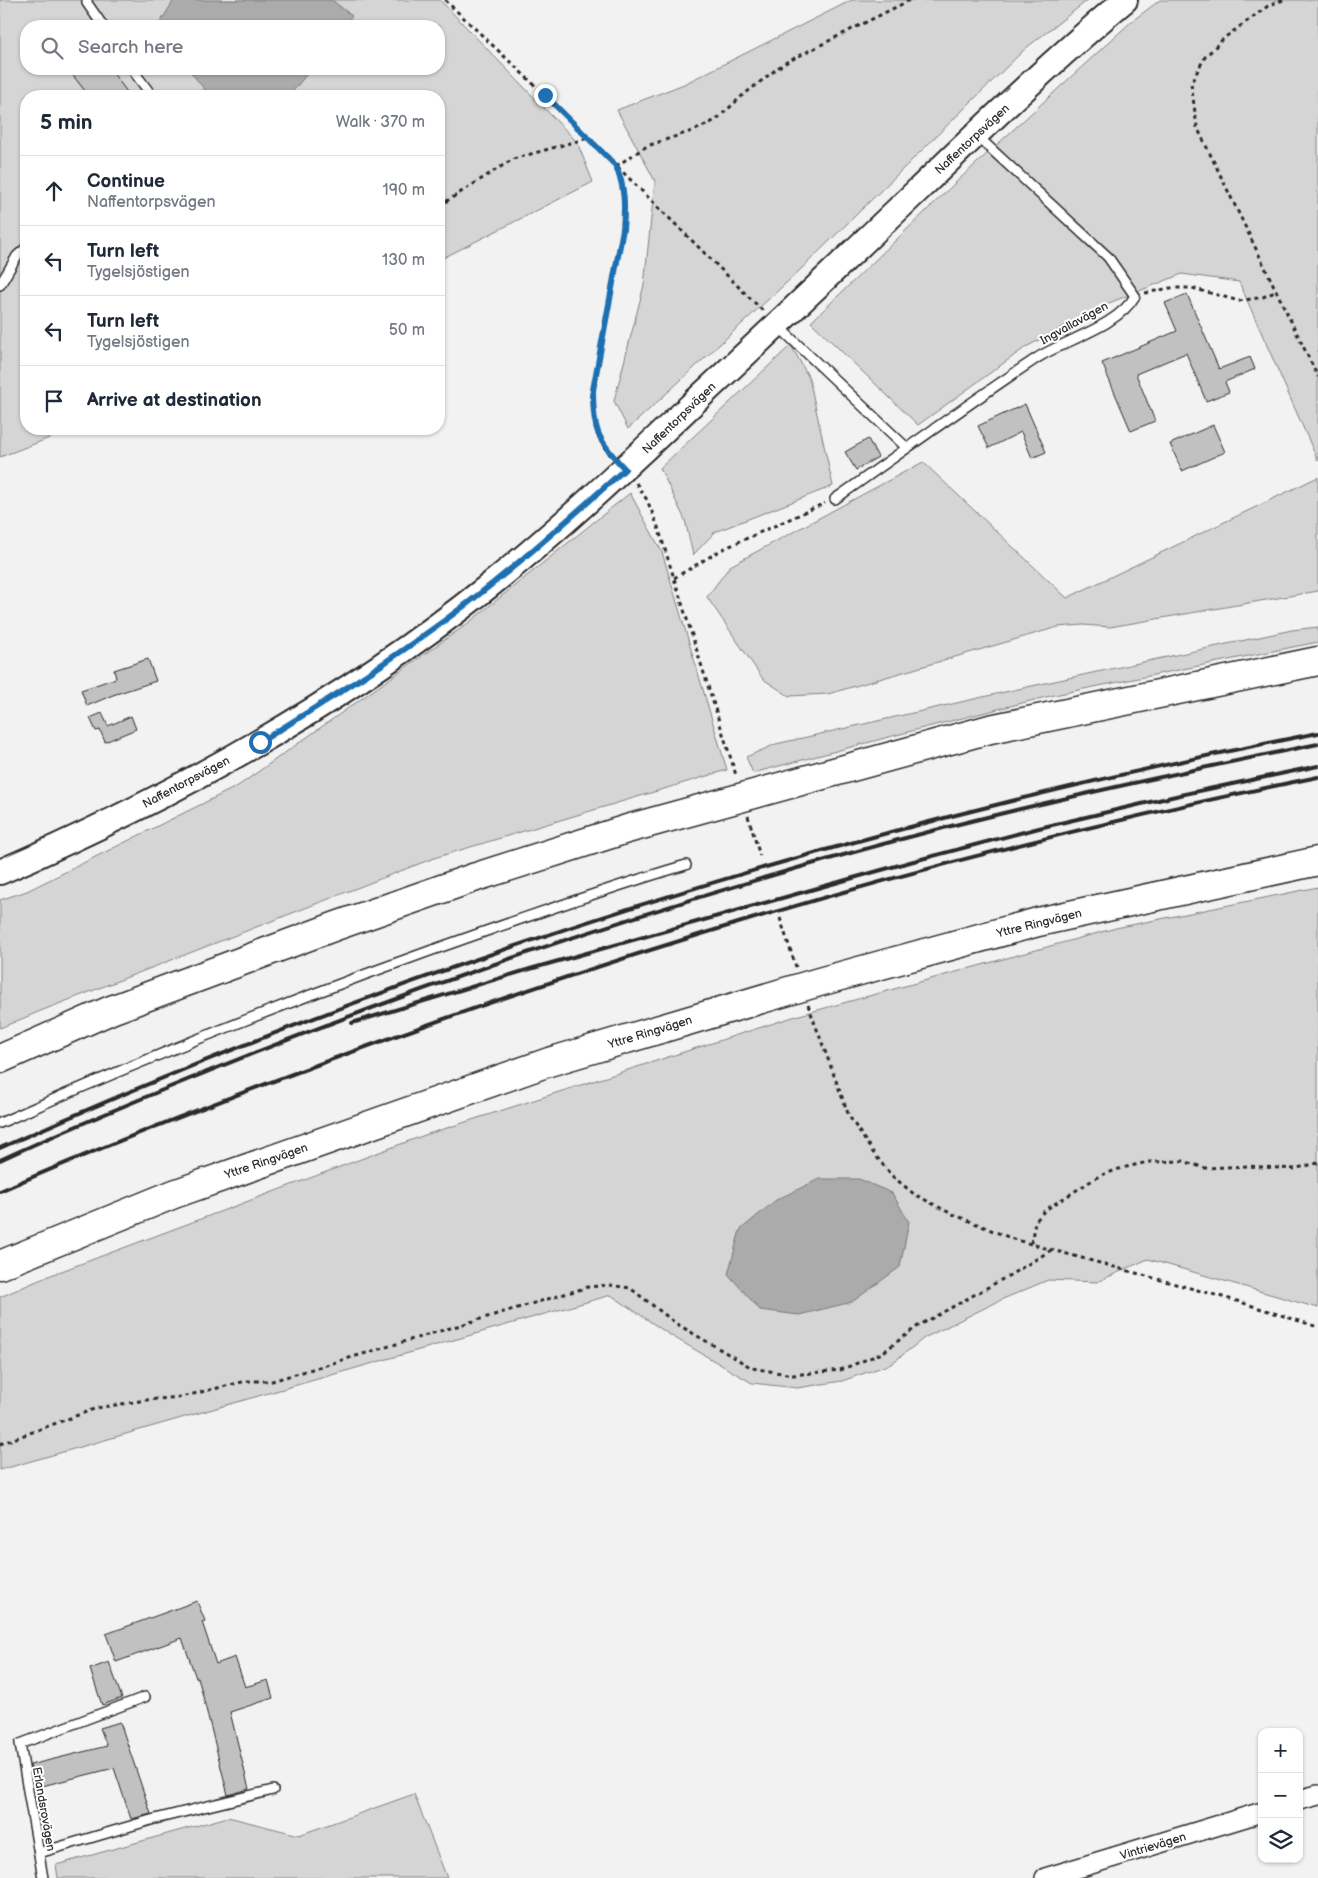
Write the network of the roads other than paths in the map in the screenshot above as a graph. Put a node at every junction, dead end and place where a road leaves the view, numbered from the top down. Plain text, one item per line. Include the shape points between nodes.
1 (87, 0) edge
2 (1126, 0) edge
3 (99, 20) edge
4 (136, 75) edge
5 (148, 90) edge
6 (976, 134) junction
7 (20, 253) edge
8 (0, 285) edge
9 (777, 325) junction
10 (907, 448) junction
11 (835, 499) road end
12 (1318, 661) edge
13 (1318, 861) edge
14 (686, 865) dead end
15 (0, 872) edge
16 (0, 1059) edge
17 (0, 1123) edge
18 (174, 1194) junction
19 (0, 1265) edge
20 (0, 1276) edge
21 (144, 1697) dead end
22 (273, 1790) dead end
23 (1318, 1795) edge
24 (1303, 1799) edge
25 (1258, 1813) edge
26 (39, 1854) junction
27 (43, 1878) edge
28 (1044, 1878) edge

1 - 3 lane
2 - 6 street, Naffentorpsvägen
4 - 5 lane
6 - 9 street, Naffentorpsvägen
6 - 10 lane, Ingvallavägen via 1108,258 1135,296 1106,323 1039,357
7 - 8 lane
9 - 10 lane
9 - 15 street, Naffentorpsvägen via 549,537 424,636 331,698 212,769
10 - 11 lane, Ingvallavägen
12 - 16 highway via 990,729 627,829 336,926 110,1010
13 - 18 highway, Yttre Ringvägen via 1038,922 819,982 549,1062
14 - 17 lane via 383,967 84,1085
18 - 19 highway, Yttre Ringvägen
18 - 20 highway
21 - 26 lane, Erlandsrovägen via 20,1744
22 - 26 lane via 151,1820
23 - 24 street
25 - 28 street, Vintrievägen
26 - 27 lane, Erlandsrovägen

